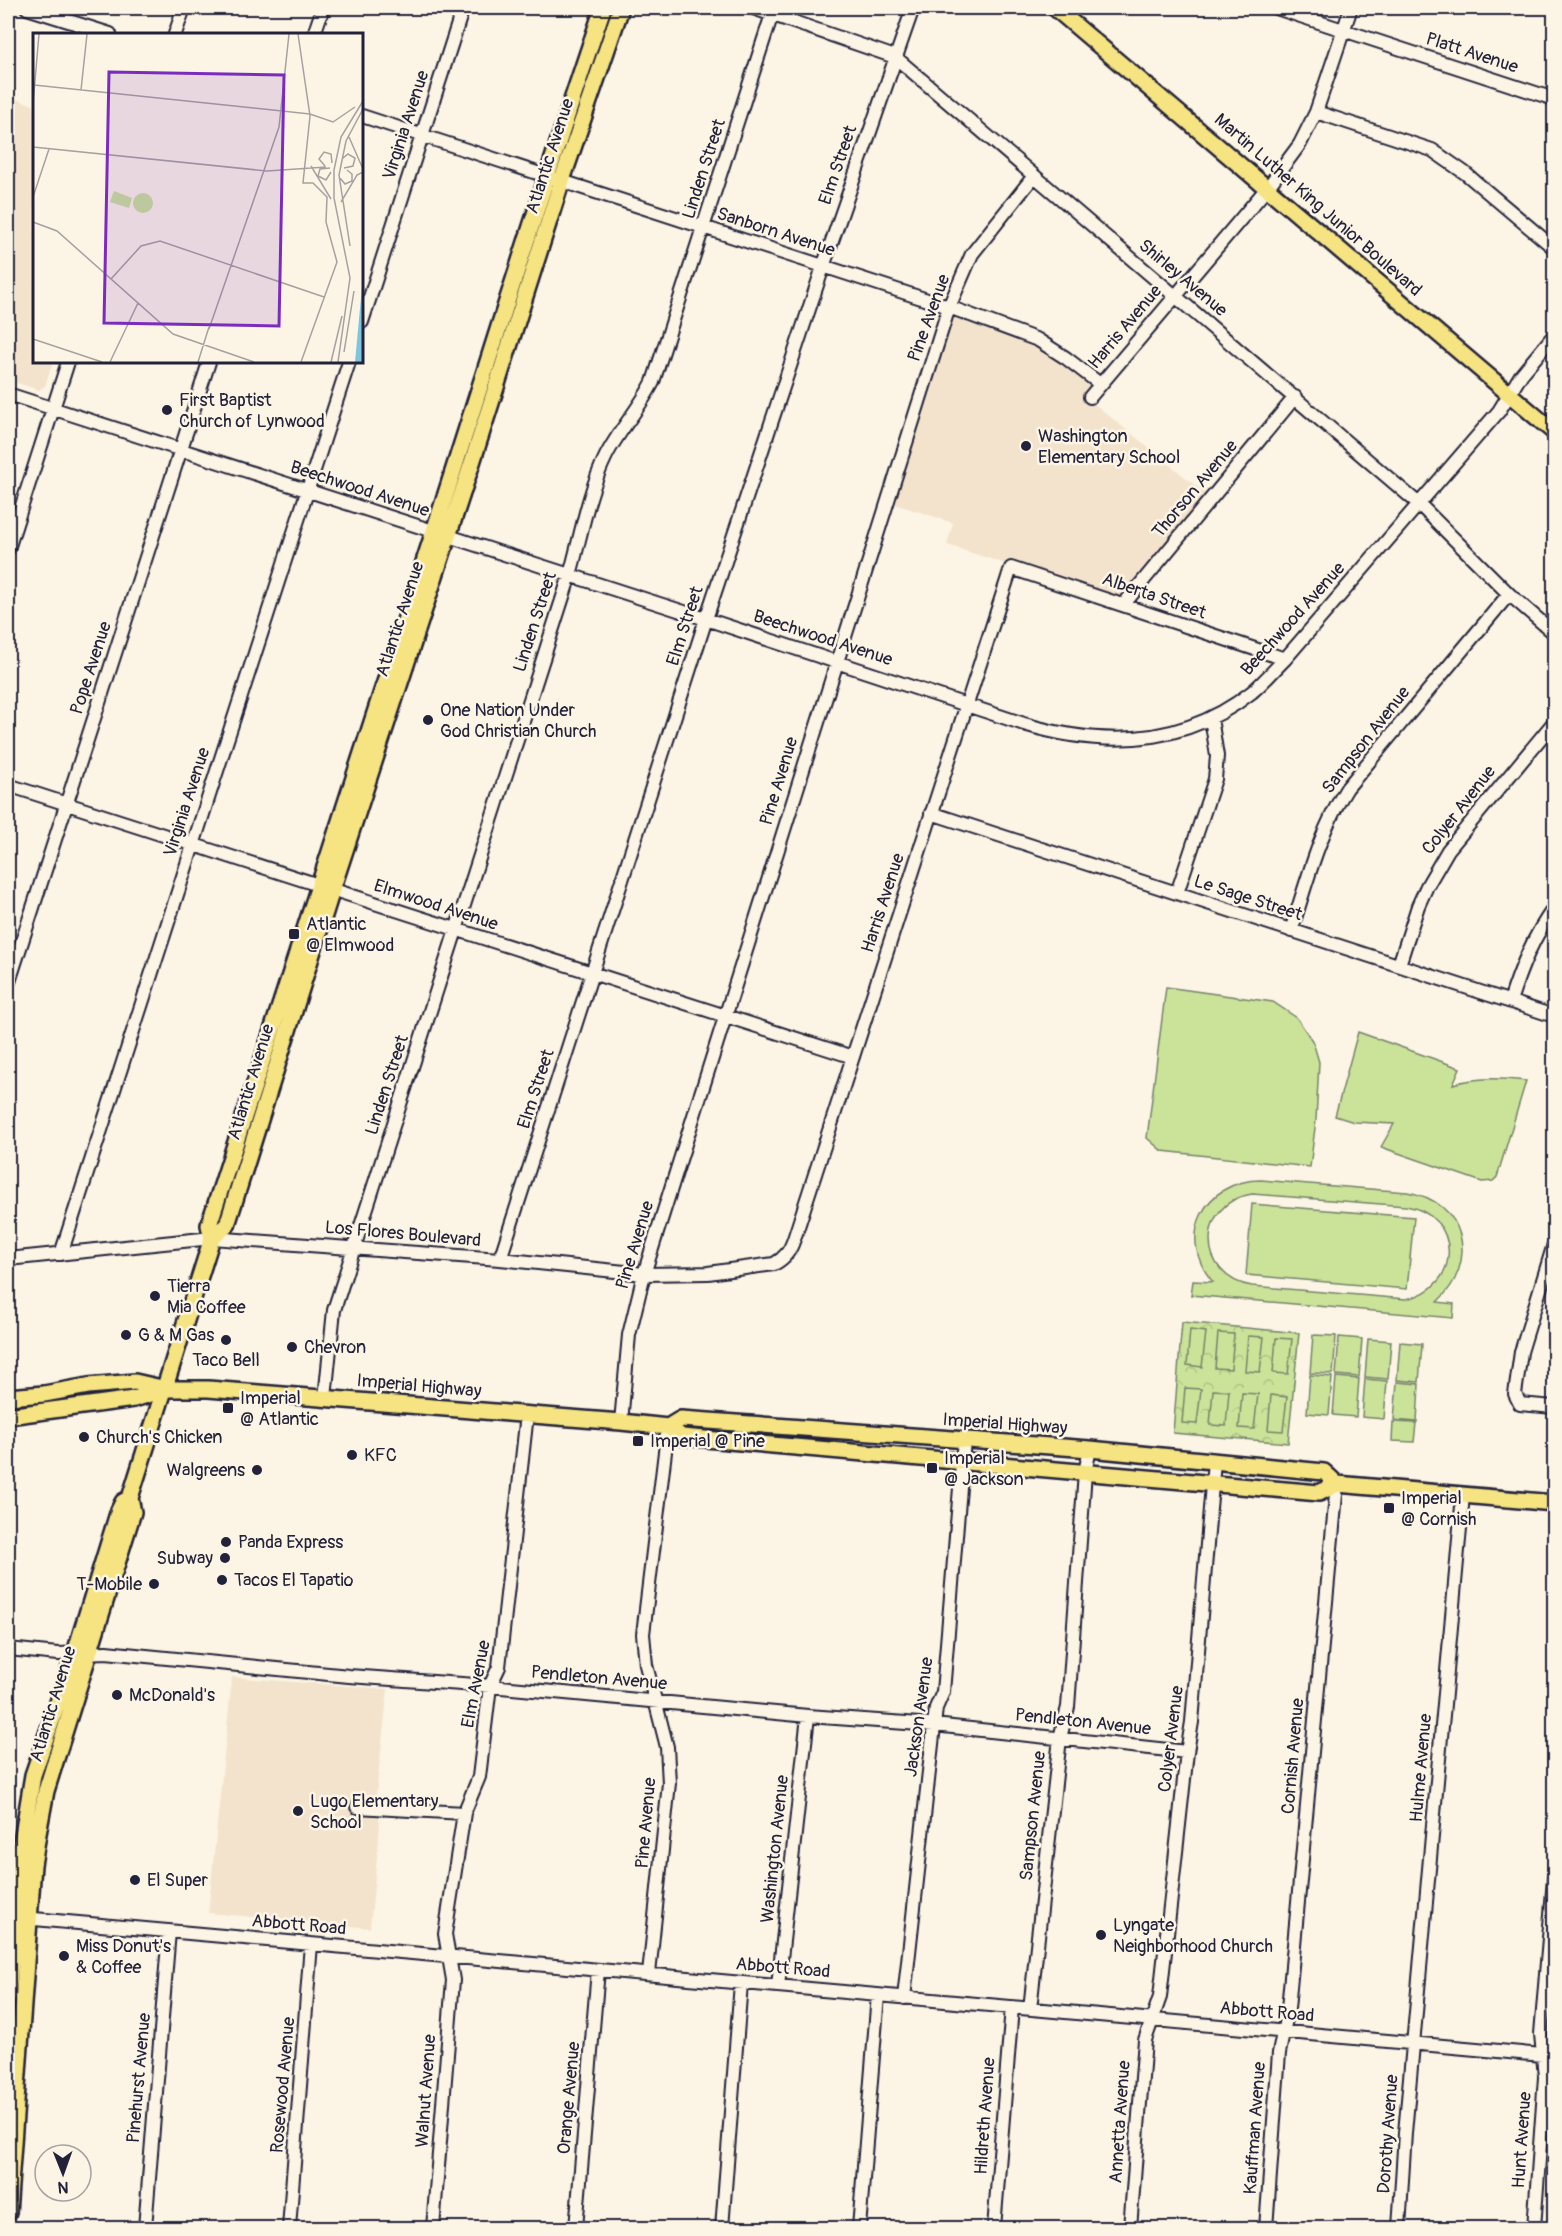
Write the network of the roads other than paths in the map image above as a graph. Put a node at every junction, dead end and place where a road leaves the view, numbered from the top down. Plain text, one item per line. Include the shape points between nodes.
1 (27, 8) edge
2 (184, 8) edge
3 (323, 8) edge
4 (463, 8) edge
5 (603, 8) edge
6 (621, 8) edge
7 (753, 8) edge
8 (913, 8) edge
9 (1056, 8) edge
10 (1276, 8) edge
11 (1351, 8) edge
12 (773, 11) edge
13 (1343, 29) junction
14 (107, 33) edge
15 (175, 33) edge
16 (314, 33) edge
17 (895, 57) junction
18 (1554, 99) edge
19 (1316, 112) junction
20 (363, 116) edge
21 (421, 136) junction
22 (1034, 176) junction
23 (554, 180) junction
24 (1268, 186) junction
25 (704, 228) junction
26 (1554, 248) edge
27 (823, 267) junction
28 (1175, 295) junction
29 (949, 308) junction
30 (363, 319) edge
31 (1554, 335) edge
32 (68, 363) edge
33 (209, 363) edge
34 (349, 363) edge
35 (1100, 384) junction
36 (8, 394) edge
37 (1509, 394) junction
38 (1090, 397) dead end
39 (1295, 397) junction
40 (53, 409) junction
41 (1554, 432) edge
42 (180, 450) junction
43 (306, 491) junction
44 (1419, 504) junction
45 (440, 534) junction
46 (8, 549) edge
47 (1011, 568) joint
48 (570, 575) junction
49 (1509, 594) junction
50 (1124, 604) junction
51 (706, 619) junction
52 (1554, 633) edge
53 (1285, 659) junction
54 (836, 661) junction
55 (967, 704) junction
56 (1211, 718) junction
57 (1554, 722) edge
58 (8, 785) edge
59 (66, 804) junction
60 (931, 813) junction
61 (192, 845) junction
62 (325, 888) junction
63 (1177, 893) junction
64 (1554, 908) edge
65 (456, 931) junction
66 (1292, 931) junction
67 (1399, 965) junction
68 (593, 975) junction
69 (8, 985) edge
70 (1510, 1001) junction
71 (1554, 1016) edge
72 (725, 1017) junction
73 (853, 1057) junction
74 (212, 1238) junction
75 (1554, 1244) edge
76 (353, 1247) junction
77 (790, 1249) joint
78 (61, 1254) junction
79 (8, 1259) edge
80 (500, 1259) junction
81 (644, 1274) junction
82 (166, 1389) junction
83 (8, 1397) edge
84 (325, 1398) junction
85 (1554, 1407) edge
86 (527, 1414) junction
87 (8, 1416) edge
88 (621, 1422) junction
89 (668, 1427) junction
90 (964, 1440) junction
91 (1090, 1449) junction
92 (962, 1461) junction
93 (1214, 1461) junction
94 (1085, 1472) junction
95 (1212, 1483) junction
96 (1337, 1484) junction
97 (1462, 1495) junction
98 (1554, 1503) edge
99 (8, 1649) edge
100 (82, 1652) junction
101 (490, 1686) junction
102 (656, 1702) junction
103 (808, 1716) junction
104 (934, 1725) junction
105 (1060, 1738) junction
106 (1187, 1752) junction
107 (357, 1807) dead end
108 (464, 1813) junction
109 (1554, 1878) edge
110 (17, 1918) edge
111 (169, 1931) junction
112 (311, 1944) junction
113 (449, 1956) junction
114 (598, 1970) junction
115 (649, 1974) junction
116 (741, 1983) junction
117 (778, 1986) junction
118 (878, 1995) junction
119 (8, 1996) edge
120 (904, 1998) junction
121 (1012, 2007) junction
122 (1030, 2009) junction
123 (1153, 2020) junction
124 (1283, 2031) junction
125 (1413, 2043) junction
126 (1548, 2055) edge
127 (8, 2213) edge
128 (145, 2229) edge
129 (289, 2229) edge
130 (434, 2229) edge
131 (576, 2229) edge
132 (722, 2229) edge
133 (859, 2229) edge
134 (994, 2229) edge
135 (1130, 2229) edge
136 (1266, 2229) edge
137 (1399, 2229) edge
138 (1534, 2229) edge

1 - 14 street
2 - 15 street
3 - 16 street
4 - 21 street, Virginia Avenue
5 - 23 main road, Atlantic Avenue via 561,129
6 - 23 main road, Atlantic Avenue
7 - 12 street, Shirley Avenue
8 - 17 street, Elm Street
9 - 24 main road, Martin Luther King Junior Boulevard
10 - 13 street, Platt Avenue
11 - 13 street, Harris Avenue
12 - 17 street, Shirley Avenue
12 - 25 street, Linden Street
13 - 18 street, Platt Avenue
13 - 19 street, Harris Avenue
17 - 22 street, Shirley Avenue
17 - 27 street, Elm Street
19 - 24 street, Harris Avenue via 1300,144
19 - 26 street via 1432,150
20 - 21 street, Sanborn Avenue
21 - 23 street, Sanborn Avenue
21 - 30 street, Virginia Avenue
22 - 28 street, Shirley Avenue
22 - 29 street, Pine Avenue via 972,254
23 - 25 street, Sanborn Avenue
23 - 45 main road, Atlantic Avenue
24 - 28 street, Harris Avenue
24 - 37 main road, Martin Luther King Junior Boulevard
25 - 27 street, Sanborn Avenue
25 - 48 street, Linden Street via 653,382 598,476
27 - 29 street, Sanborn Avenue
27 - 51 street, Elm Street
28 - 35 street, Harris Avenue
28 - 39 street, Shirley Avenue
29 - 35 street, Sanborn Avenue via 1038,340
29 - 54 street, Pine Avenue
31 - 37 street, Beechwood Avenue
32 - 40 street
33 - 42 street, Pope Avenue
34 - 43 street, Virginia Avenue
35 - 38 street, Harris Avenue
36 - 40 street, Beechwood Avenue
37 - 41 main road, Martin Luther King Junior Boulevard
37 - 44 street, Beechwood Avenue via 1499,411
39 - 44 street, Shirley Avenue
39 - 50 street, Thorson Avenue
40 - 42 street, Beechwood Avenue
40 - 46 street
42 - 43 street, Beechwood Avenue
42 - 59 street, Pope Avenue
43 - 45 street, Beechwood Avenue
43 - 61 street, Virginia Avenue
44 - 49 street, Shirley Avenue
44 - 53 street, Beechwood Avenue
45 - 48 street, Beechwood Avenue
45 - 62 main road, Atlantic Avenue
47 - 50 street, Alberta Street
47 - 55 street, Harris Avenue
48 - 51 street, Beechwood Avenue
48 - 65 street, Linden Street
49 - 52 street, Shirley Avenue
49 - 66 street, Sampson Avenue via 1347,788 1318,847
50 - 53 street, Alberta Street
51 - 54 street, Beechwood Avenue
51 - 68 street, Elm Street
53 - 56 street, Beechwood Avenue via 1251,692
54 - 55 street, Beechwood Avenue
54 - 72 street, Pine Avenue
55 - 56 street, Beechwood Avenue via 1054,733 1110,739 1166,734
55 - 60 street, Harris Avenue
56 - 63 street via 1217,756 1215,779
57 - 67 street, Colyer Avenue via 1442,859 1418,906
58 - 59 street, Elmwood Avenue
59 - 61 street, Elmwood Avenue
59 - 69 street, Pope Avenue
60 - 63 street, Le Sage Street
60 - 73 street, Harris Avenue
61 - 62 street, Elmwood Avenue
61 - 78 street, Virginia Avenue
62 - 65 street, Elmwood Avenue
62 - 74 main road, Atlantic Avenue via 227,1225
63 - 66 street, Le Sage Street
64 - 70 street via 1527,952
65 - 68 street, Elmwood Avenue
65 - 76 street, Linden Street
66 - 67 street, Le Sage Street
67 - 70 street, Le Sage Street
68 - 72 street, Elmwood Avenue
68 - 80 street, Elm Street
70 - 71 street, Le Sage Street
72 - 73 street, Elmwood Avenue
72 - 81 street, Pine Avenue
73 - 77 street, Harris Avenue
74 - 76 street, Los Flores Boulevard
74 - 78 street, Los Flores Boulevard
74 - 82 main road, Atlantic Avenue
75 - 85 street via 1521,1352 1515,1394 1524,1405
76 - 80 street, Los Flores Boulevard
76 - 84 street, Linden Street via 334,1310
77 - 81 street, Los Flores Boulevard via 782,1260 764,1266 708,1273
78 - 79 street, Los Flores Boulevard
80 - 81 street, Los Flores Boulevard
81 - 88 street, Pine Avenue via 629,1335
82 - 83 main road, Imperial Highway via 135,1382
82 - 84 main road, Imperial Highway
82 - 87 main road, Imperial Highway via 134,1400
82 - 100 main road, Atlantic Avenue via 130,1498 119,1510
84 - 86 main road, Imperial Highway
86 - 88 main road, Imperial Highway
86 - 101 street, Elm Avenue via 500,1667
88 - 89 main road, Imperial Highway
89 - 90 main road, Imperial Highway via 681,1419
89 - 92 main road, Imperial Highway via 682,1437
89 - 102 street, Pine Avenue via 643,1634
90 - 91 main road, Imperial Highway
90 - 92 street, Jackson Avenue
91 - 93 main road, Imperial Highway
91 - 94 street, Sampson Avenue
92 - 94 main road, Imperial Highway
92 - 104 street, Jackson Avenue via 943,1692
93 - 95 street, Colyer Avenue
93 - 96 main road, Imperial Highway via 1324,1472
94 - 95 main road, Imperial Highway
94 - 105 street, Sampson Avenue via 1068,1707
95 - 96 main road, Imperial Highway via 1320,1493
95 - 106 street, Colyer Avenue
96 - 97 main road, Imperial Highway
96 - 124 street, Cornish Avenue
97 - 98 main road, Imperial Highway
97 - 125 street, Hulme Avenue
99 - 100 street, Pendleton Avenue
100 - 101 street, Pendleton Avenue
100 - 110 main road, Atlantic Avenue
101 - 102 street, Pendleton Avenue
101 - 108 street, Elm Avenue via 479,1777
102 - 103 street, Pendleton Avenue
102 - 115 street, Pine Avenue via 667,1747 669,1783
103 - 104 street, Pendleton Avenue
103 - 117 street, Washington Avenue
104 - 105 street, Pendleton Avenue
104 - 120 street, Jackson Avenue
105 - 106 street, Pendleton Avenue
105 - 122 street, Sampson Avenue
106 - 123 street, Colyer Avenue via 1160,1997
107 - 108 street
108 - 113 street, Elm Avenue via 445,1934
109 - 126 street, Hunt Avenue via 1541,2034
110 - 111 street, Abbott Road
110 - 119 main road, Atlantic Avenue
110 - 127 main road, Atlantic Avenue
111 - 112 street, Abbott Road
111 - 128 street, Pinehurst Avenue
112 - 113 street, Abbott Road
112 - 129 street, Rosewood Avenue
113 - 114 street, Abbott Road
113 - 130 street, Walnut Avenue via 453,1980
114 - 115 street, Abbott Road
114 - 131 street, Orange Avenue
115 - 116 street, Abbott Road
116 - 117 street, Abbott Road
116 - 132 street
117 - 118 street, Abbott Road
118 - 120 street, Abbott Road
118 - 133 street
120 - 121 street, Abbott Road
121 - 122 street, Abbott Road
121 - 134 street, Hildreth Avenue
122 - 123 street, Abbott Road
123 - 124 street, Abbott Road
123 - 135 street, Annetta Avenue via 1144,2040
124 - 125 street, Abbott Road
124 - 136 street, Kauffman Avenue
125 - 126 street, Abbott Road
125 - 137 street, Dorothy Avenue
126 - 138 street, Hunt Avenue

